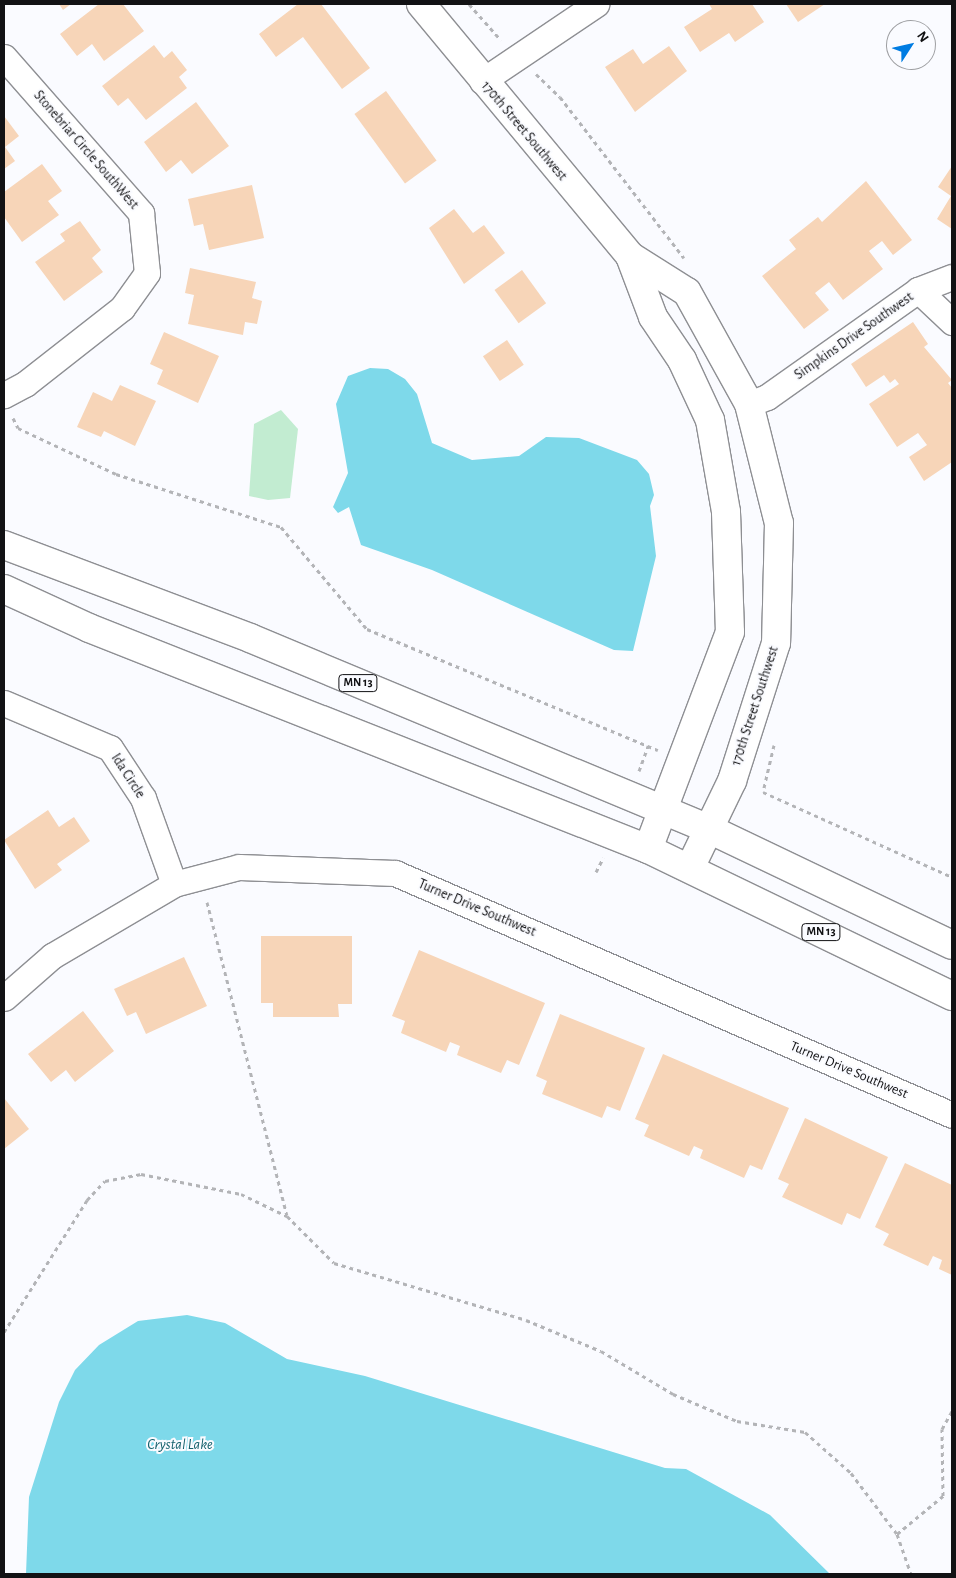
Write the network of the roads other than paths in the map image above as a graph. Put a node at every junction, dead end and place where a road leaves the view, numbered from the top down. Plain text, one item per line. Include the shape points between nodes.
1 (421, 4) edge
2 (596, 4) edge
3 (4, 57) edge
4 (482, 81) junction
5 (630, 256) junction
6 (952, 277) edge
7 (918, 290) junction
8 (952, 322) edge
9 (7, 404) edge
10 (749, 404) junction
11 (4, 546) edge
12 (4, 589) edge
13 (4, 703) edge
14 (664, 810) junction
15 (709, 828) junction
16 (648, 849) junction
17 (690, 868) junction
18 (174, 884) junction
19 (952, 945) edge
20 (952, 996) edge
21 (4, 998) edge
22 (952, 1115) edge

1 - 4 main road, 170th Street Southwest
2 - 4 street
3 - 9 street, Stonebriar Circle SouthWest via 141,213 147,273 122,308 25,384
4 - 5 main road, 170th Street Southwest
5 - 10 main road, 170th Street Southwest via 687,292
5 - 14 main road, 170th Street Southwest via 653,317 682,360 710,420 726,512 730,632
6 - 7 street
7 - 8 street, Simpkins Drive Southwest
7 - 10 street, Simpkins Drive Southwest via 767,397
10 - 15 main road, 170th Street Southwest via 779,523 776,643 732,781
11 - 14 main road, MN 13 via 250,638
12 - 16 main road, MN 13 via 89,628
13 - 18 street, Ida Circle via 110,748 143,798
14 - 15 main road, MN 13
14 - 16 main road, 170th Street Southwest
15 - 17 main road, 170th Street Southwest
15 - 19 main road, MN 13
16 - 17 main road, MN 13
17 - 20 main road, MN 13
18 - 21 street, Turner Drive Southwest via 52,956
18 - 22 street, Turner Drive Southwest via 240,867 395,873

